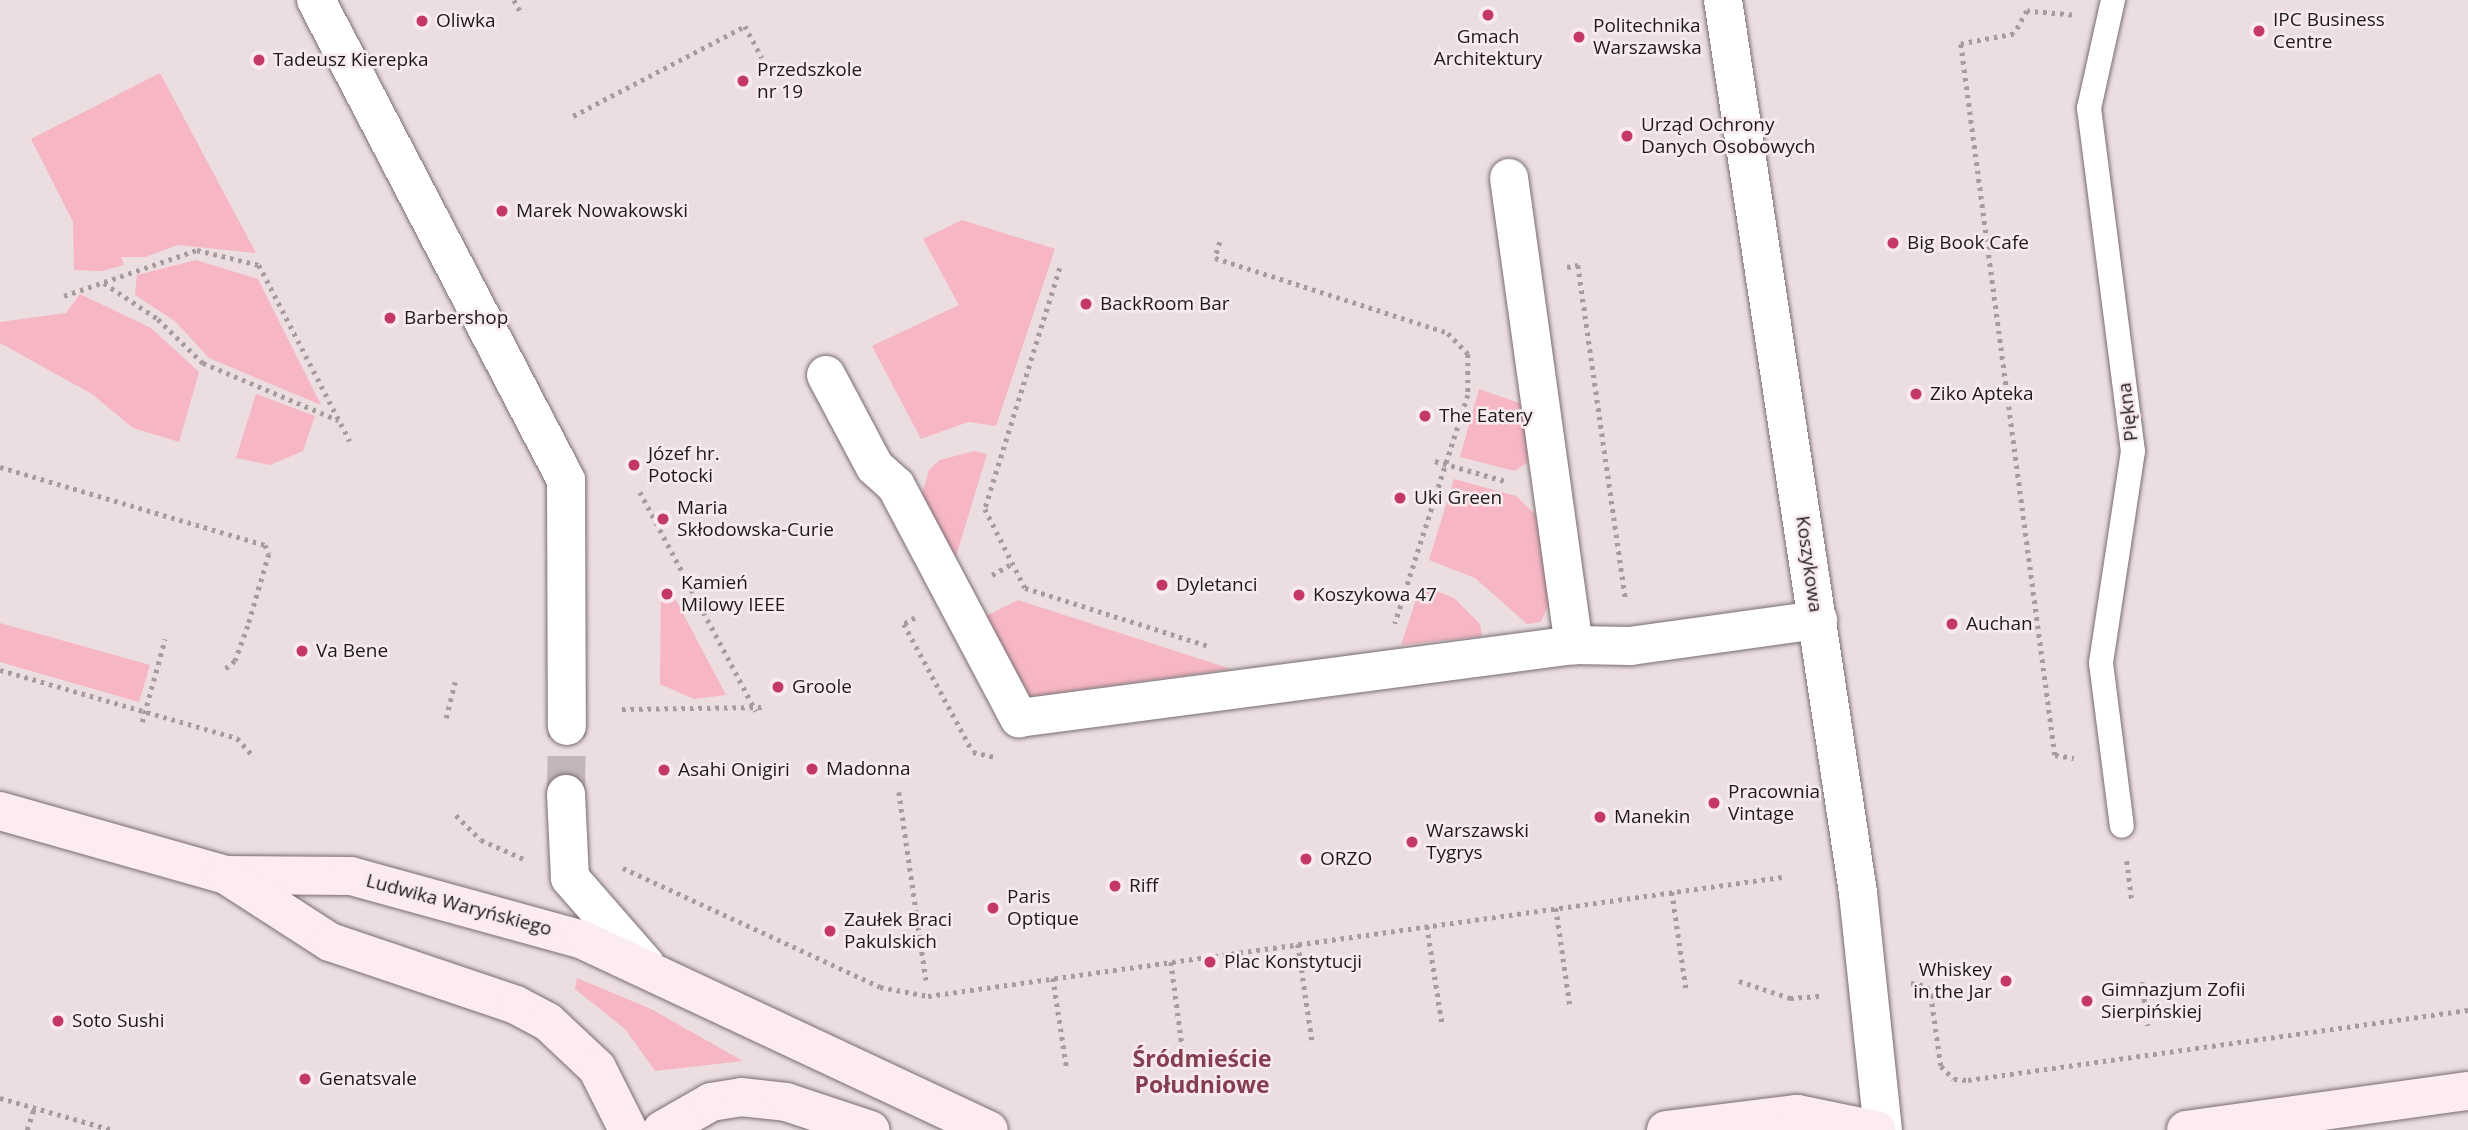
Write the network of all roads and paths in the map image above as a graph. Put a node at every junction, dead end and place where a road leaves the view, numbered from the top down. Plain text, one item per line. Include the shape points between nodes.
1 (316, 0) edge
2 (514, 0) edge
3 (1723, 0) edge
4 (520, 11) dead end
5 (2110, 12) edge
6 (762, 58) dead end
7 (573, 116) dead end
8 (1509, 178) dead end
9 (1220, 242) dead end
10 (1060, 268) dead end
11 (1560, 268) dead end
12 (103, 283) junction
13 (64, 296) dead end
14 (826, 375) dead end
15 (340, 421) junction
16 (351, 441) dead end
17 (1435, 461) dead end
18 (1447, 464) junction
19 (0, 467) edge
20 (640, 492) dead end
21 (1553, 494) junction
22 (1627, 612) dead end
23 (1818, 620) junction
24 (1393, 631) dead end
25 (165, 639) dead end
26 (1574, 645) junction
27 (1219, 649) dead end
28 (0, 670) edge
29 (223, 671) dead end
30 (455, 682) dead end
31 (764, 707) dead end
32 (622, 709) dead end
33 (756, 711) junction
34 (145, 712) junction
35 (446, 718) dead end
36 (142, 722) dead end
37 (567, 726) tunnel mouth
38 (253, 755) dead end
39 (2084, 759) dead end
40 (899, 792) dead end
41 (566, 794) tunnel mouth
42 (0, 811) edge
43 (456, 815) dead end
44 (2122, 826) dead end
45 (531, 860) dead end
46 (611, 864) dead end
47 (226, 875) junction
48 (1782, 877) dead end
49 (1672, 892) junction
50 (1556, 908) junction
51 (1427, 926) junction
52 (1298, 944) junction
53 (1171, 962) junction
54 (645, 964) junction
55 (1053, 978) junction
56 (926, 980) dead end
57 (1739, 981) dead end
58 (2142, 982) dead end
59 (1915, 983) dead end
60 (1686, 988) dead end
61 (1817, 996) dead end
62 (1570, 1005) dead end
63 (2468, 1010) edge
64 (1442, 1023) dead end
65 (2148, 1026) dead end
66 (1312, 1040) dead end
67 (1184, 1059) dead end
68 (1067, 1069) dead end
69 (2468, 1091) edge
70 (0, 1098) edge
71 (34, 1108) junction
72 (27, 1130) edge
73 (112, 1130) edge
74 (628, 1130) edge
75 (662, 1130) edge
76 (870, 1130) edge
77 (989, 1130) edge
78 (1666, 1130) edge
79 (1876, 1130) edge
80 (1883, 1130) edge
81 (2186, 1130) edge

1 - 37 street via 566,480
2 - 4 path
3 - 23 street, Koszykowa
5 - 39 path via 2027,11 2014,34 1961,44 2055,755
5 - 44 lane, Piękna via 2089,108 2133,451 2101,663
6 - 7 path via 745,26
8 - 21 street
9 - 18 path via 1215,258 1458,338 1468,354 1468,395
10 - 27 path via 985,509 1025,588
11 - 22 path via 1578,265
12 - 13 path
12 - 15 path via 158,319 203,363
12 - 15 path via 197,250 259,265
14 - 26 street via 875,467 896,486 1019,718
15 - 16 path
17 - 18 path
18 - 21 path
18 - 24 path
19 - 29 path via 265,545 268,560 248,626 235,661
20 - 33 path
21 - 26 street
23 - 26 street via 1629,646
23 - 80 street, Koszykowa via 1859,906
25 - 34 path
28 - 34 path
30 - 35 path
31 - 33 path
32 - 33 path
34 - 36 path
34 - 38 path via 237,738
40 - 56 path
41 - 54 street via 569,878
42 - 47 main road, Ludwika Waryńskiego
43 - 45 path via 500,852
46 - 55 path via 880,987 928,996
47 - 54 main road, Ludwika Waryńskiego via 351,876 503,915
47 - 74 main road, Ludwika Waryńskiego via 330,942 516,1005 548,1022 597,1068
48 - 49 path
49 - 50 path
49 - 60 path
50 - 51 path
50 - 62 path
51 - 52 path
51 - 64 path
52 - 53 path
52 - 66 path
53 - 55 path
53 - 67 path
54 - 77 main road
55 - 68 path
57 - 61 path via 1790,998
58 - 65 path
59 - 63 path via 1927,986 1931,995 1941,1066 1954,1079 1968,1080
69 - 81 main road
70 - 71 path
71 - 72 path
71 - 73 path
75 - 76 main road via 711,1102 741,1097 786,1102
78 - 79 main road via 1797,1114

